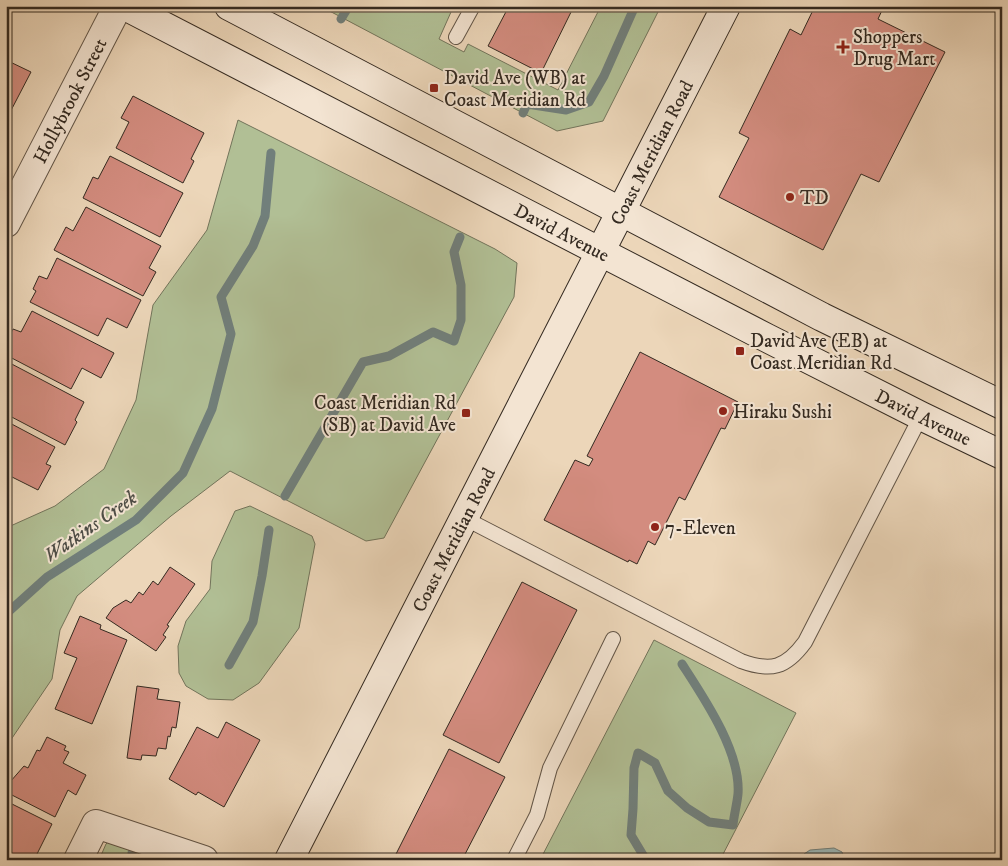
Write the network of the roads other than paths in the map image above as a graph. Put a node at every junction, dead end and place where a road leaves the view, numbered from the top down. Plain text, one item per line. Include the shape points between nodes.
1 (118, 6) edge
2 (124, 6) edge
3 (229, 6) edge
4 (473, 6) edge
5 (726, 6) edge
6 (456, 37) dead end
7 (621, 210) junction
8 (8, 214) edge
9 (600, 252) junction
10 (1002, 405) edge
11 (921, 416) junction
12 (1002, 455) edge
13 (464, 518) junction
14 (613, 639) dead end
15 (78, 860) edge
16 (204, 860) edge
17 (289, 860) edge
18 (514, 860) edge

1 - 8 main road, Hollybrook Street
2 - 9 main road, David Avenue
3 - 7 main road
4 - 6 lane
5 - 7 main road, Coast Meridian Road
7 - 9 main road, Coast Meridian Road
7 - 10 main road via 822,317
9 - 11 main road, David Avenue
9 - 13 main road, Coast Meridian Road
11 - 12 main road, David Avenue
11 - 13 lane via 806,642 788,660 773,667 756,667 741,661
13 - 17 main road, Coast Meridian Road
14 - 18 lane via 550,768 537,815
15 - 16 main road via 96,824

